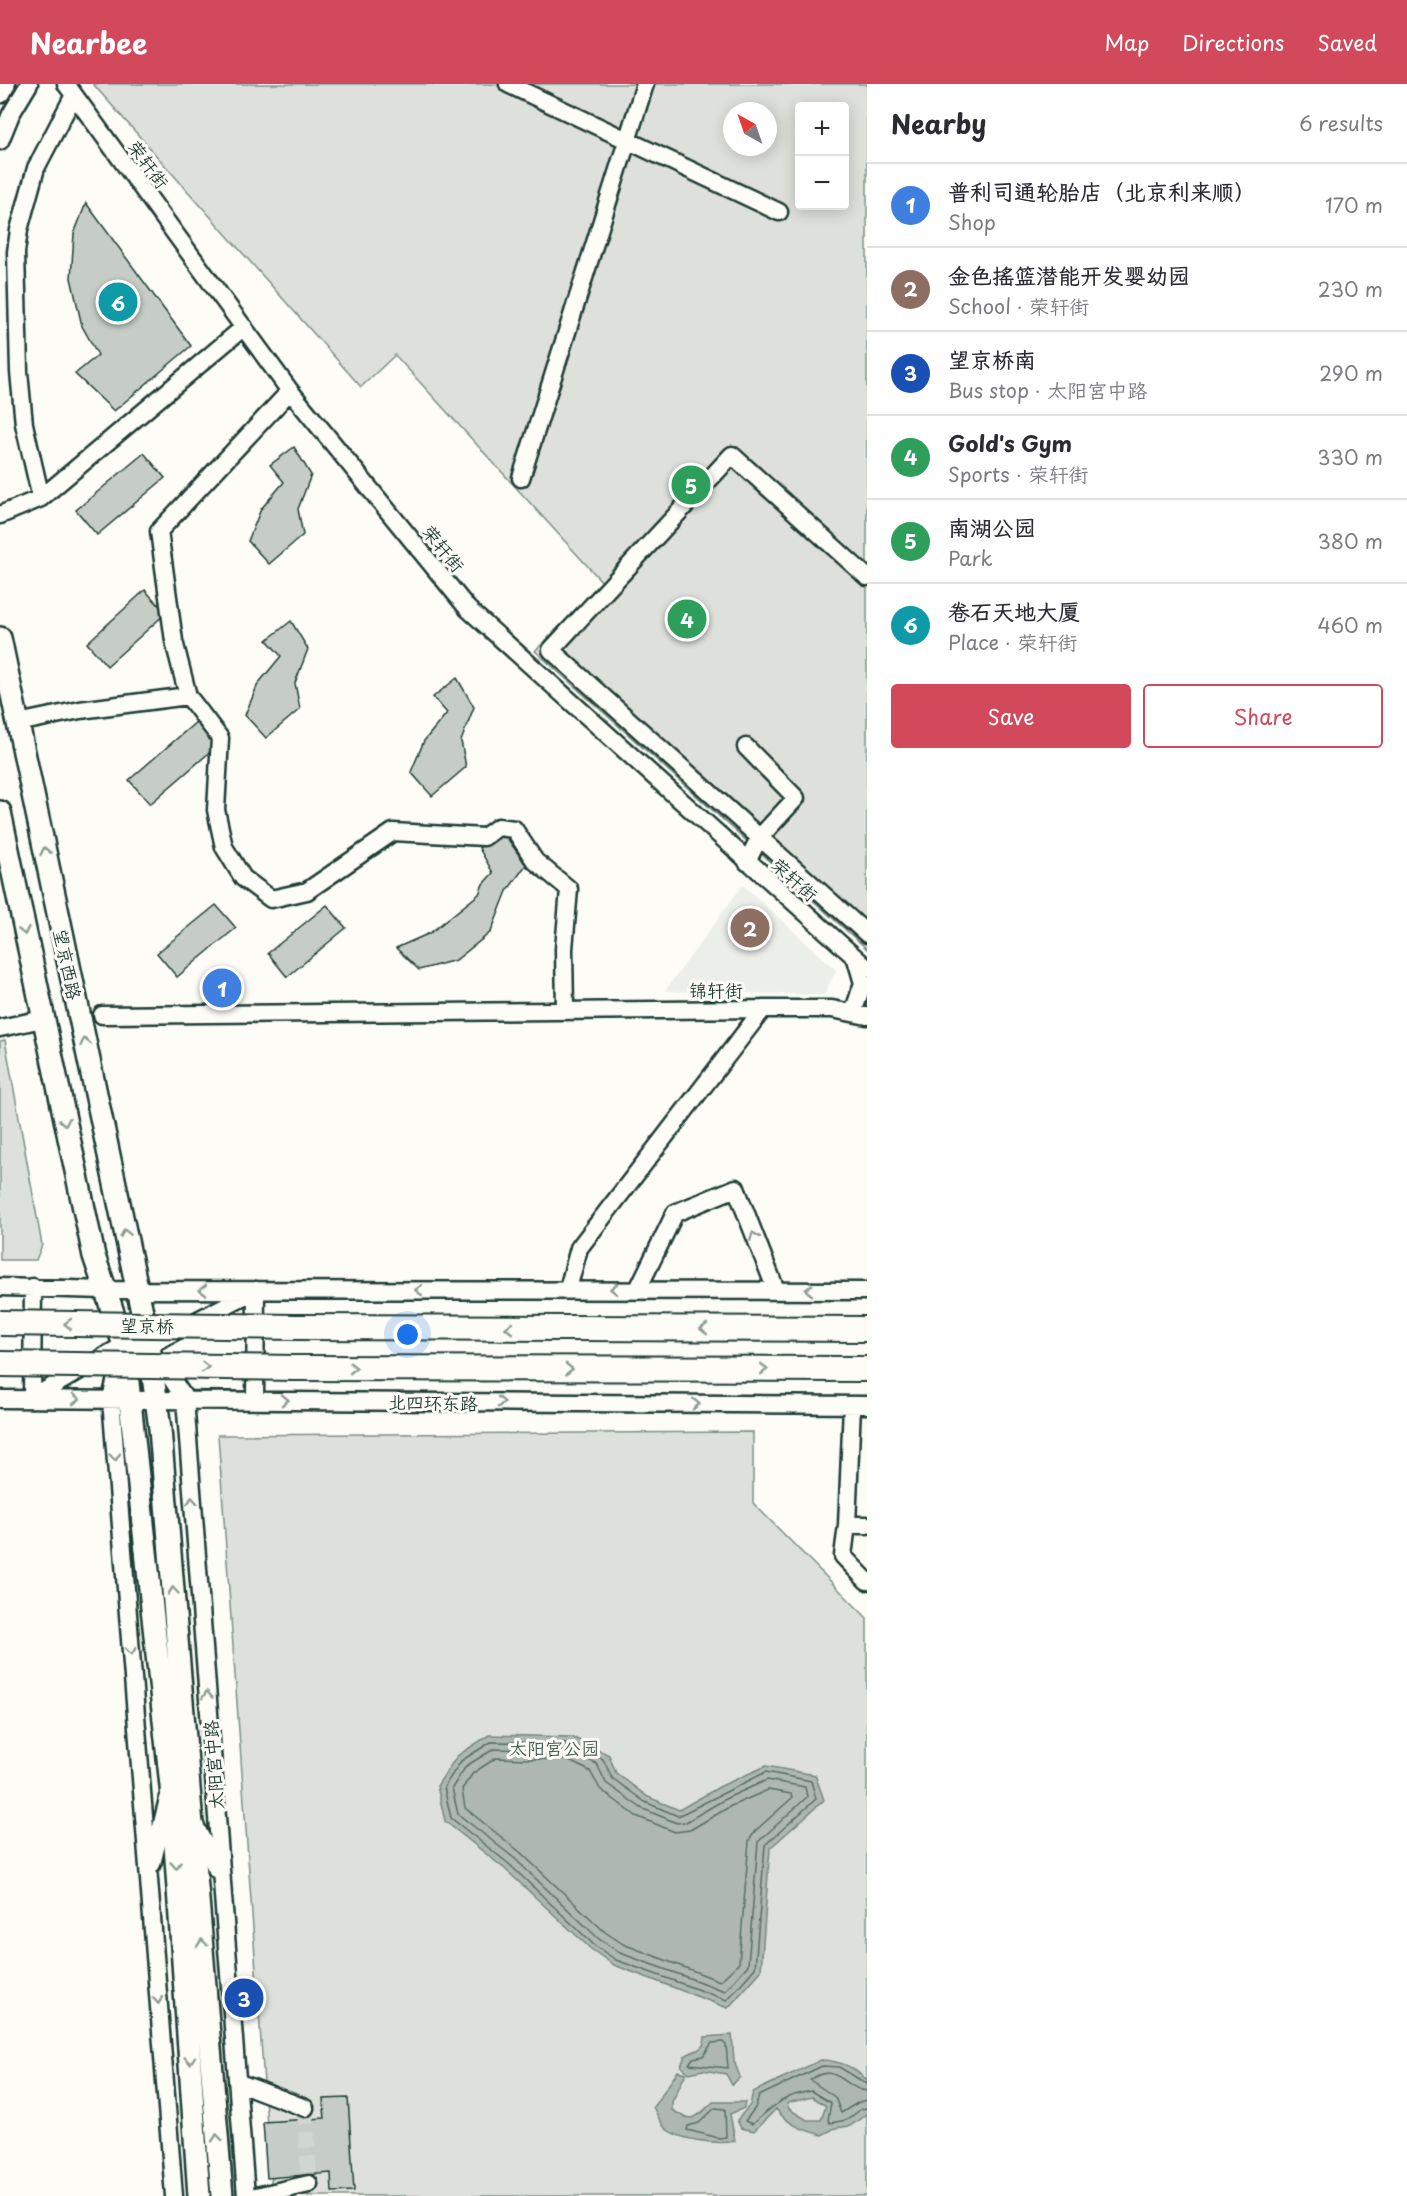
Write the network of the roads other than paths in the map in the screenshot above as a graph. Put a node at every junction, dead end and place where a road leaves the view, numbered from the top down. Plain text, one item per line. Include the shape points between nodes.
1 (4, 84) edge
2 (29, 84) edge
3 (508, 84) edge
4 (645, 84) edge
5 (70, 89) edge
6 (0, 92) edge
7 (627, 140) junction
8 (0, 141) edge
9 (779, 212) dead end
10 (244, 327) junction
11 (290, 391) junction
12 (520, 478) dead end
13 (41, 498) junction
14 (0, 515) edge
15 (867, 577) edge
16 (0, 638) edge
17 (188, 696) junction
18 (18, 723) junction
19 (746, 747) dead end
20 (0, 812) edge
21 (759, 838) junction
22 (747, 861) junction
23 (867, 934) edge
24 (861, 963) edge
25 (565, 1009) junction
26 (763, 1009) junction
27 (102, 1015) dead end
28 (860, 1015) edge
29 (43, 1019) junction
30 (0, 1028) edge
31 (0, 1287) edge
32 (33, 1287) junction
33 (568, 1289) junction
34 (638, 1289) junction
35 (105, 1290) junction
36 (137, 1290) junction
37 (256, 1290) junction
38 (776, 1290) junction
39 (867, 1291) edge
40 (0, 1323) edge
41 (867, 1329) edge
42 (124, 1345) junction
43 (149, 1345) junction
44 (0, 1364) edge
45 (867, 1369) edge
46 (132, 1398) junction
47 (0, 1399) edge
48 (32, 1399) junction
49 (111, 1399) junction
50 (157, 1399) junction
51 (184, 1399) junction
52 (255, 1400) junction
53 (860, 1405) edge
54 (848, 1525) junction
55 (867, 1525) edge
56 (867, 1581) edge
57 (171, 1786) junction
58 (191, 1816) junction
59 (149, 1879) junction
60 (222, 1879) junction
61 (237, 2082) junction
62 (305, 2108) dead end
63 (309, 2184) dead end
64 (174, 2196) edge
65 (199, 2196) edge
66 (222, 2196) edge
67 (246, 2196) edge
68 (256, 2196) edge

1 - 6 main road
2 - 8 street
3 - 7 street
4 - 7 street
5 - 10 street, 荣轩街
5 - 13 street via 36,168 16,252 24,424
7 - 9 street
7 - 12 street
10 - 11 street, 荣轩街
10 - 13 street
11 - 17 street via 159,531 174,641
11 - 22 street, 荣轩街 via 468,609
13 - 14 street
15 - 21 street via 732,455 551,650
16 - 18 main road, 望京西路
17 - 18 street via 80,710
17 - 25 street via 220,738 216,810 224,847 243,878 271,899 308,891 393,832 484,837 498,827 514,829 535,861 569,888
36 -> 18 main road, 望京西路
19 - 21 street via 796,798
20 -> 29 main road, 望京西路
21 - 22 street
21 - 23 street
22 - 24 street, 荣轩街
24 - 28 street
25 - 26 street, 锦轩街
25 - 27 street, 锦轩街
26 - 28 street, 锦轩街 via 832,1009
26 - 33 street via 579,1248
29 - 30 street
29 -> 35 main road, 望京西路 via 94,1256
31 - 32 street
32 - 35 street
32 - 48 street
34 -> 33 street
33 -> 37 street
34 - 38 street
38 -> 34 street via 736,1188 675,1213
35 - 36 street
35 - 42 main road, 望京西路
37 -> 36 street
36 - 43 main road, 望京西路
37 - 43 street
37 - 52 street
39 -> 38 street
41 -> 40 highway, 望京桥, bridge
42 - 43 street
42 - 46 main road, 望京西路
42 - 48 street
42 - 49 street
43 - 50 main road, 太阳宫中路
43 - 51 street, 太阳宫中路
44 -> 45 highway, 北四环东路, bridge
46 - 49 street, 北四环东路
46 - 50 street, 北四环东路
46 - 57 main road
47 - 48 street, 北四环东路
48 -> 49 street, 北四环东路
49 -> 59 street
50 - 51 street, 北四环东路
58 -> 50 main road, 太阳宫中路
51 - 52 street, 北四环东路
60 -> 51 street, 太阳宫中路
52 -> 53 street, 北四环东路
53 - 54 street
54 - 55 street
54 - 56 street via 843,1556
57 - 59 street
57 -> 65 main road
58 - 60 street
66 -> 58 main road, 太阳宫中路
59 -> 64 street
60 - 61 street, 太阳宫中路
61 - 62 street
61 - 67 street, 太阳宫中路
63 - 68 street

